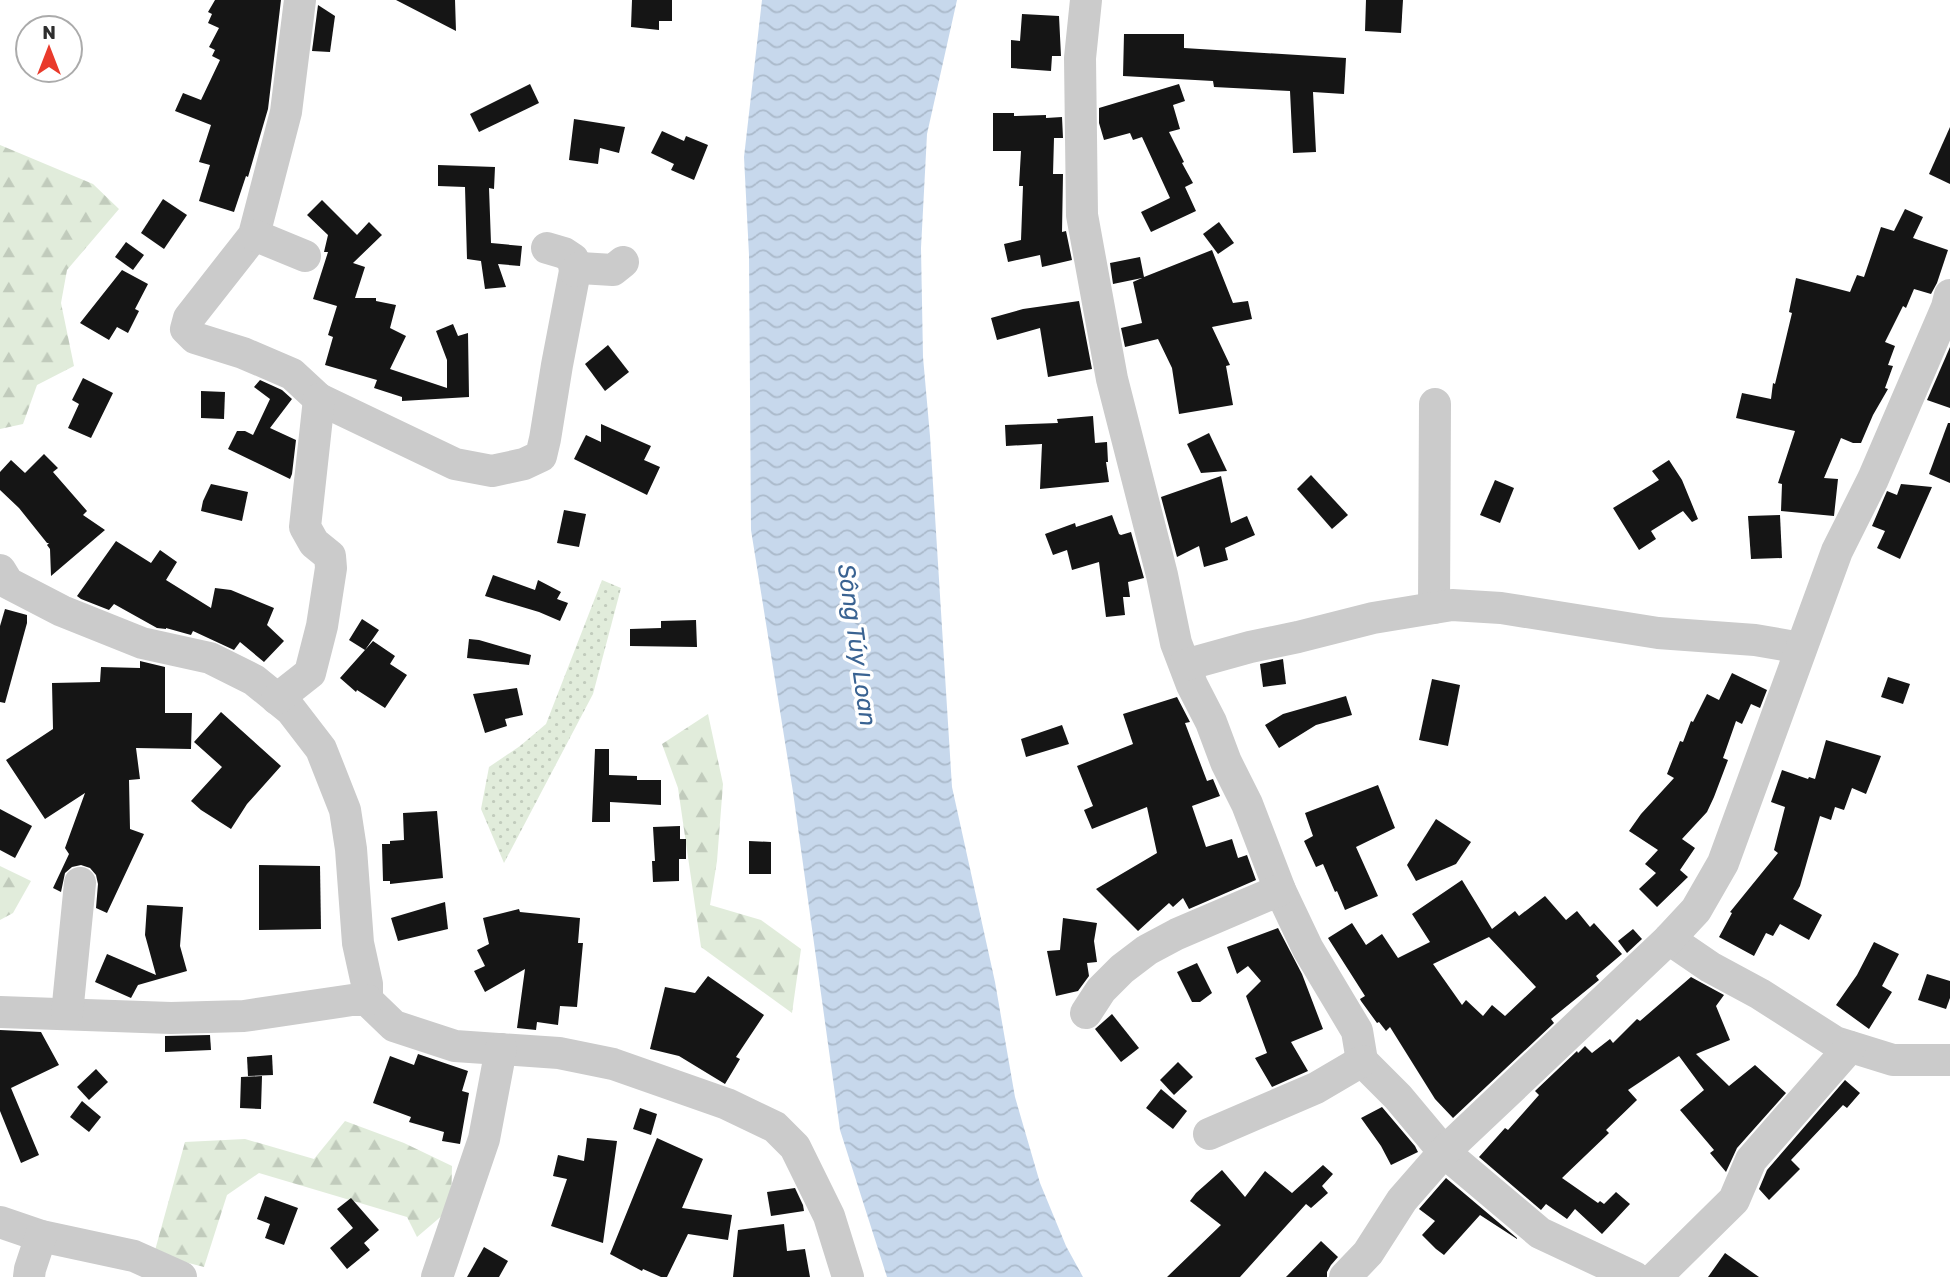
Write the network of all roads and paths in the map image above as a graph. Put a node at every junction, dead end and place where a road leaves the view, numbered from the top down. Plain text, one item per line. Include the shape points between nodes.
1 (300, 0) edge
2 (1086, 0) edge
3 (254, 235) junction
4 (547, 248) dead end
5 (305, 256) dead end
6 (622, 262) dead end
7 (575, 271) junction
8 (1950, 295) edge
9 (319, 399) junction
10 (1435, 404) dead end
11 (0, 570) edge
12 (1434, 608) junction
13 (1801, 648) junction
14 (1185, 665) junction
15 (277, 699) junction
16 (80, 883) dead end
17 (1280, 890) junction
18 (1669, 939) junction
19 (367, 1000) junction
20 (0, 1012) edge
21 (1086, 1013) dead end
22 (67, 1014) junction
23 (1850, 1047) junction
24 (501, 1049) junction
25 (1950, 1060) edge
26 (1362, 1061) junction
27 (1209, 1134) dead end
28 (1444, 1152) junction
29 (0, 1222) edge
30 (41, 1236) junction
31 (29, 1277) edge
32 (181, 1277) edge
33 (437, 1277) edge
34 (848, 1277) edge
35 (1345, 1277) edge
36 (1634, 1277) edge
37 (1656, 1277) edge

1 - 3 street via 286,112
2 - 14 street via 1080,58 1083,215 1112,379
3 - 5 street
3 - 9 street via 189,317 186,329 195,338 292,374
4 - 7 street via 573,259
6 - 7 street via 613,270
7 - 9 street via 541,456 492,471 455,464
8 - 13 street via 1873,479 1837,551
9 - 15 street via 305,527 314,543 330,556 331,568 310,673
10 - 12 street
11 - 15 street via 8,583 62,611 142,643 210,658 254,680
12 - 13 street via 1501,608 1658,633
12 - 14 street via 1373,618
13 - 18 street via 1723,863 1696,911
14 - 17 street
15 - 19 street via 321,750 345,810
16 - 22 street
17 - 21 street via 1147,950 1101,990
17 - 26 street via 1308,949 1357,1031
18 - 23 street
18 - 28 street
19 - 22 street via 244,1016
19 - 24 street via 394,1026 455,1046
20 - 22 street
23 - 25 street via 1893,1060
23 - 37 street via 1751,1160 1734,1200
24 - 33 street via 484,1139
24 - 34 street via 559,1053 613,1064 727,1104 775,1127 795,1147 829,1216
26 - 27 street via 1317,1088
26 - 28 street
28 - 35 street
28 - 36 street via 1540,1233
29 - 30 street
30 - 31 street
30 - 32 street via 134,1256

